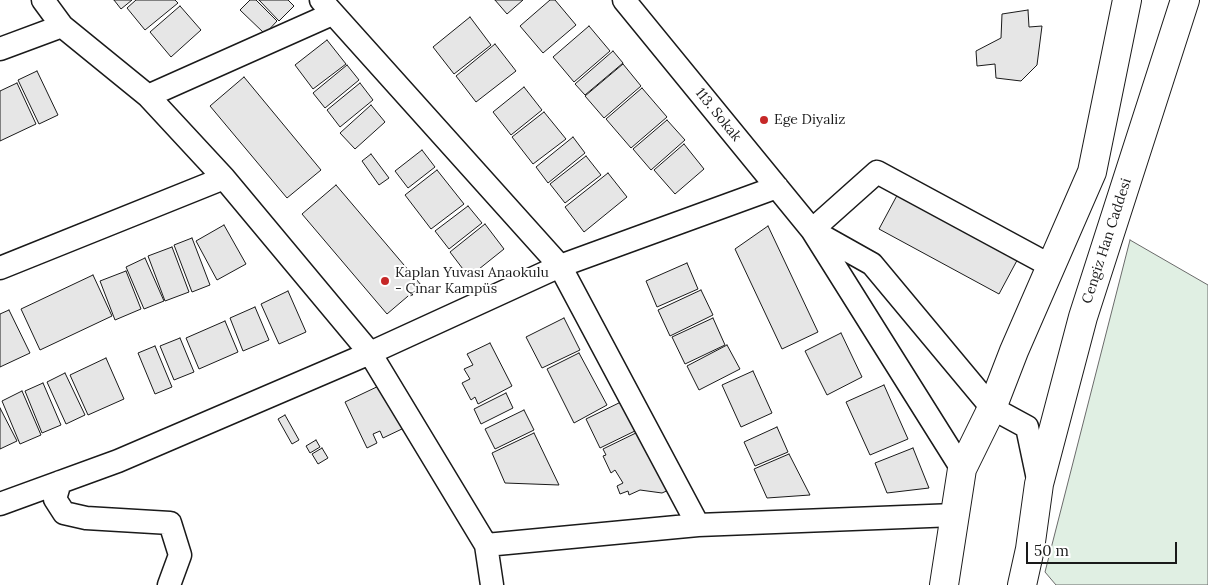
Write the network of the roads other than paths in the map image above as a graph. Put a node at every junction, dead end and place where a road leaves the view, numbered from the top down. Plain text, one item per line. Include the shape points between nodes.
1 (43, 0) edge
2 (624, 0) edge
3 (1127, 0) edge
4 (1185, 0) edge
5 (327, 7) edge
6 (62, 26) junction
7 (0, 49) edge
8 (148, 96) junction
9 (224, 178) junction
10 (777, 187) junction
11 (812, 230) junction
12 (560, 266) junction
13 (1051, 266) junction
14 (0, 268) edge
15 (370, 353) junction
16 (992, 408) junction
17 (962, 469) junction
18 (60, 482) junction
19 (1039, 484) junction
20 (0, 504) edge
21 (955, 515) junction
22 (698, 525) junction
23 (486, 545) junction
24 (1030, 550) junction
25 (169, 585) edge
26 (492, 585) edge
27 (944, 585) edge
28 (1022, 585) edge
29 (1041, 585) edge

1 - 6 street
2 - 10 street, 113. Sokak
3 - 13 main road via 1092,172
4 - 19 main road, Cengiz Han Caddesi via 1083,318
5 - 8 street
5 - 12 street
6 - 7 street
6 - 8 street
8 - 9 street
9 - 14 street
9 - 15 street
10 - 11 street, 113. Sokak
10 - 12 street
11 - 13 street via 877,172
11 - 16 street, 113. Sokak via 872,264
11 - 17 street, 113. Sokak
12 - 15 street
12 - 22 street
13 - 16 main road
15 - 18 street via 118,461
15 - 23 street
16 - 17 main road
16 - 19 street via 1026,427
17 - 21 main road
18 - 20 street
18 - 25 street via 55,499 64,512 86,518 170,523 180,555
19 - 24 main road, Cengiz Han Caddesi
21 - 22 street
21 - 27 main road
22 - 23 street
23 - 26 street
24 - 28 main road, Cengiz Han Caddesi
24 - 29 main road

